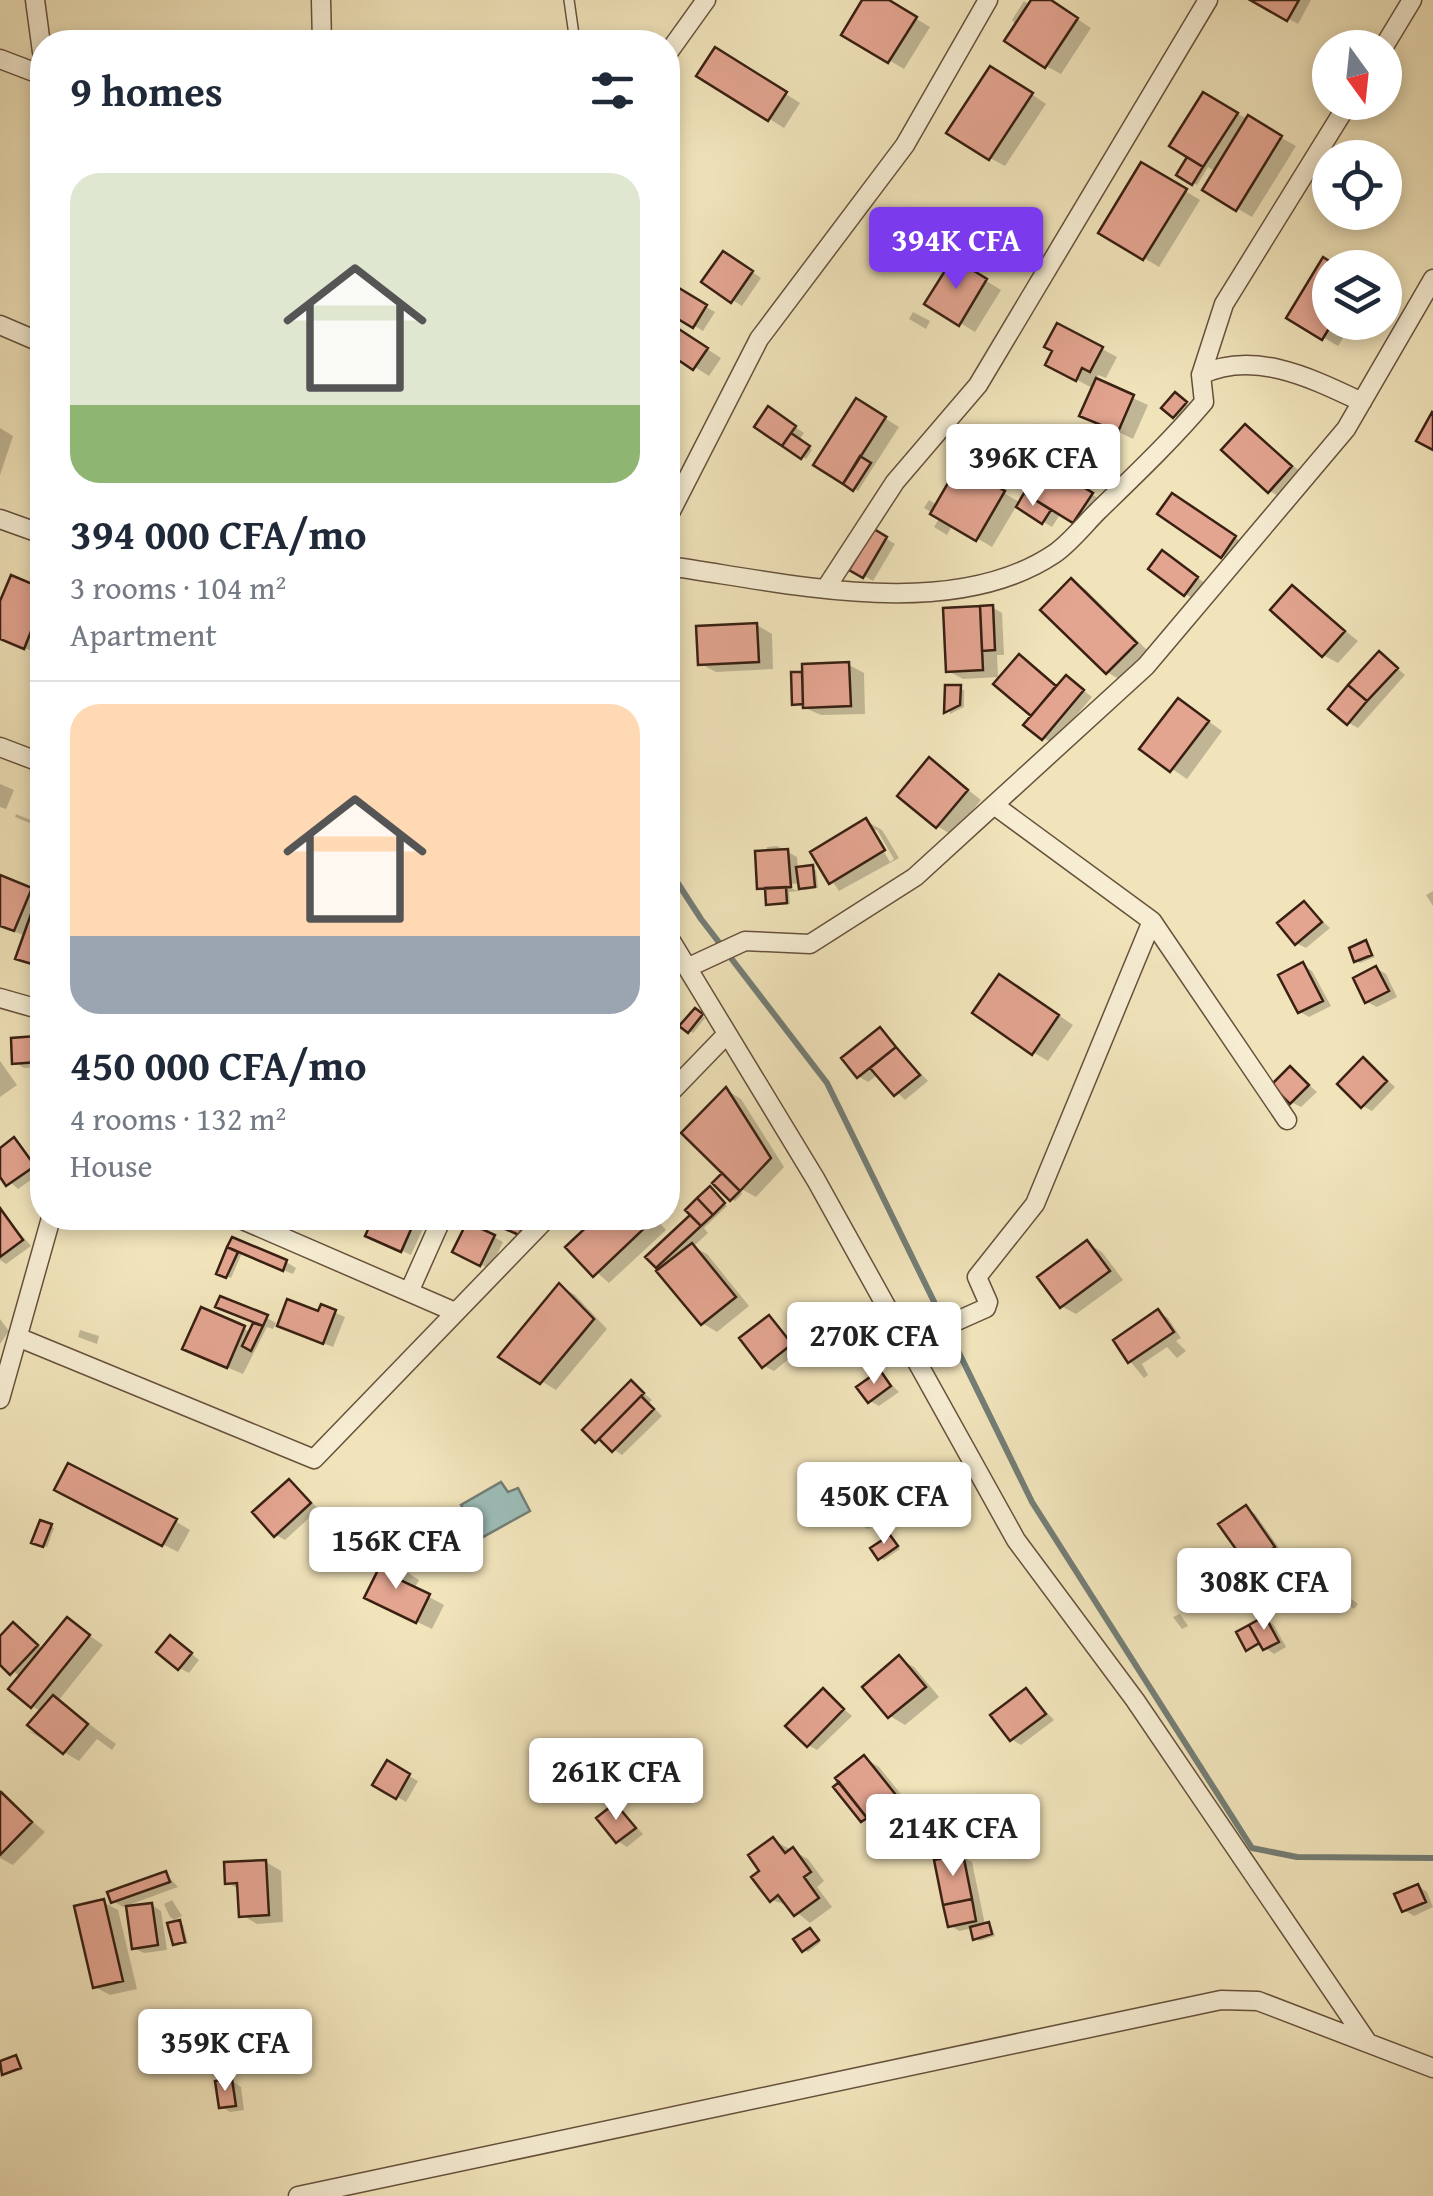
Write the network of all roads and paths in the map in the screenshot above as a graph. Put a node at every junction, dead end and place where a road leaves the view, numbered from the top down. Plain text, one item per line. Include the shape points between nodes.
1 (35, 0) edge
2 (321, 0) edge
3 (569, 0) edge
4 (706, 0) edge
5 (988, 0) edge
6 (1208, 0) edge
7 (1412, 0) edge
8 (39, 30) edge
9 (322, 30) edge
10 (574, 30) edge
11 (1393, 30) edge
12 (680, 36) edge
13 (0, 59) edge
14 (30, 70) edge
15 (1338, 120) edge
16 (1433, 279) edge
17 (0, 325) edge
18 (30, 337) edge
19 (1201, 374) junction
20 (1362, 402) junction
21 (680, 494) edge
22 (0, 519) edge
23 (30, 530) edge
24 (680, 568) edge
25 (826, 588) junction
26 (0, 747) edge
27 (30, 758) edge
28 (994, 805) junction
29 (1152, 921) junction
30 (680, 954) edge
31 (695, 963) junction
32 (0, 998) edge
33 (30, 1007) edge
34 (726, 1035) junction
35 (680, 1083) edge
36 (1287, 1120) dead end
37 (47, 1230) edge
38 (266, 1230) edge
39 (437, 1230) edge
40 (535, 1230) edge
41 (409, 1292) junction
42 (455, 1312) junction
43 (20, 1338) junction
44 (905, 1344) junction
45 (0, 1399) edge
46 (1368, 2044) junction
47 (1433, 2068) edge
48 (298, 2196) edge

1 - 8 street
2 - 9 street
3 - 10 lane
4 - 12 street
5 - 21 street via 906,145 759,339
6 - 25 street via 978,385 895,482
7 - 11 street
13 - 14 street
15 - 19 street via 1224,304
16 - 20 street
17 - 18 street
19 - 20 street via 1216,367 1274,366
19 - 25 street via 1204,402 1056,553 975,586 928,593
20 - 28 street via 1346,430 1146,666
22 - 23 street
24 - 25 street
26 - 27 street
28 - 29 street
28 - 31 street via 915,877 810,944 746,940
29 - 36 street
29 - 44 street via 1035,1204 977,1277 986,1308
30 - 31 street
31 - 34 street
32 - 33 street
34 - 35 street
34 - 44 street via 816,1180
37 - 43 street
38 - 41 street
39 - 41 street
40 - 42 street
41 - 42 street
42 - 43 street via 314,1460
43 - 45 street
44 - 46 street via 1016,1540 1135,1700
46 - 47 street
46 - 48 street via 1258,2001 1221,2000

